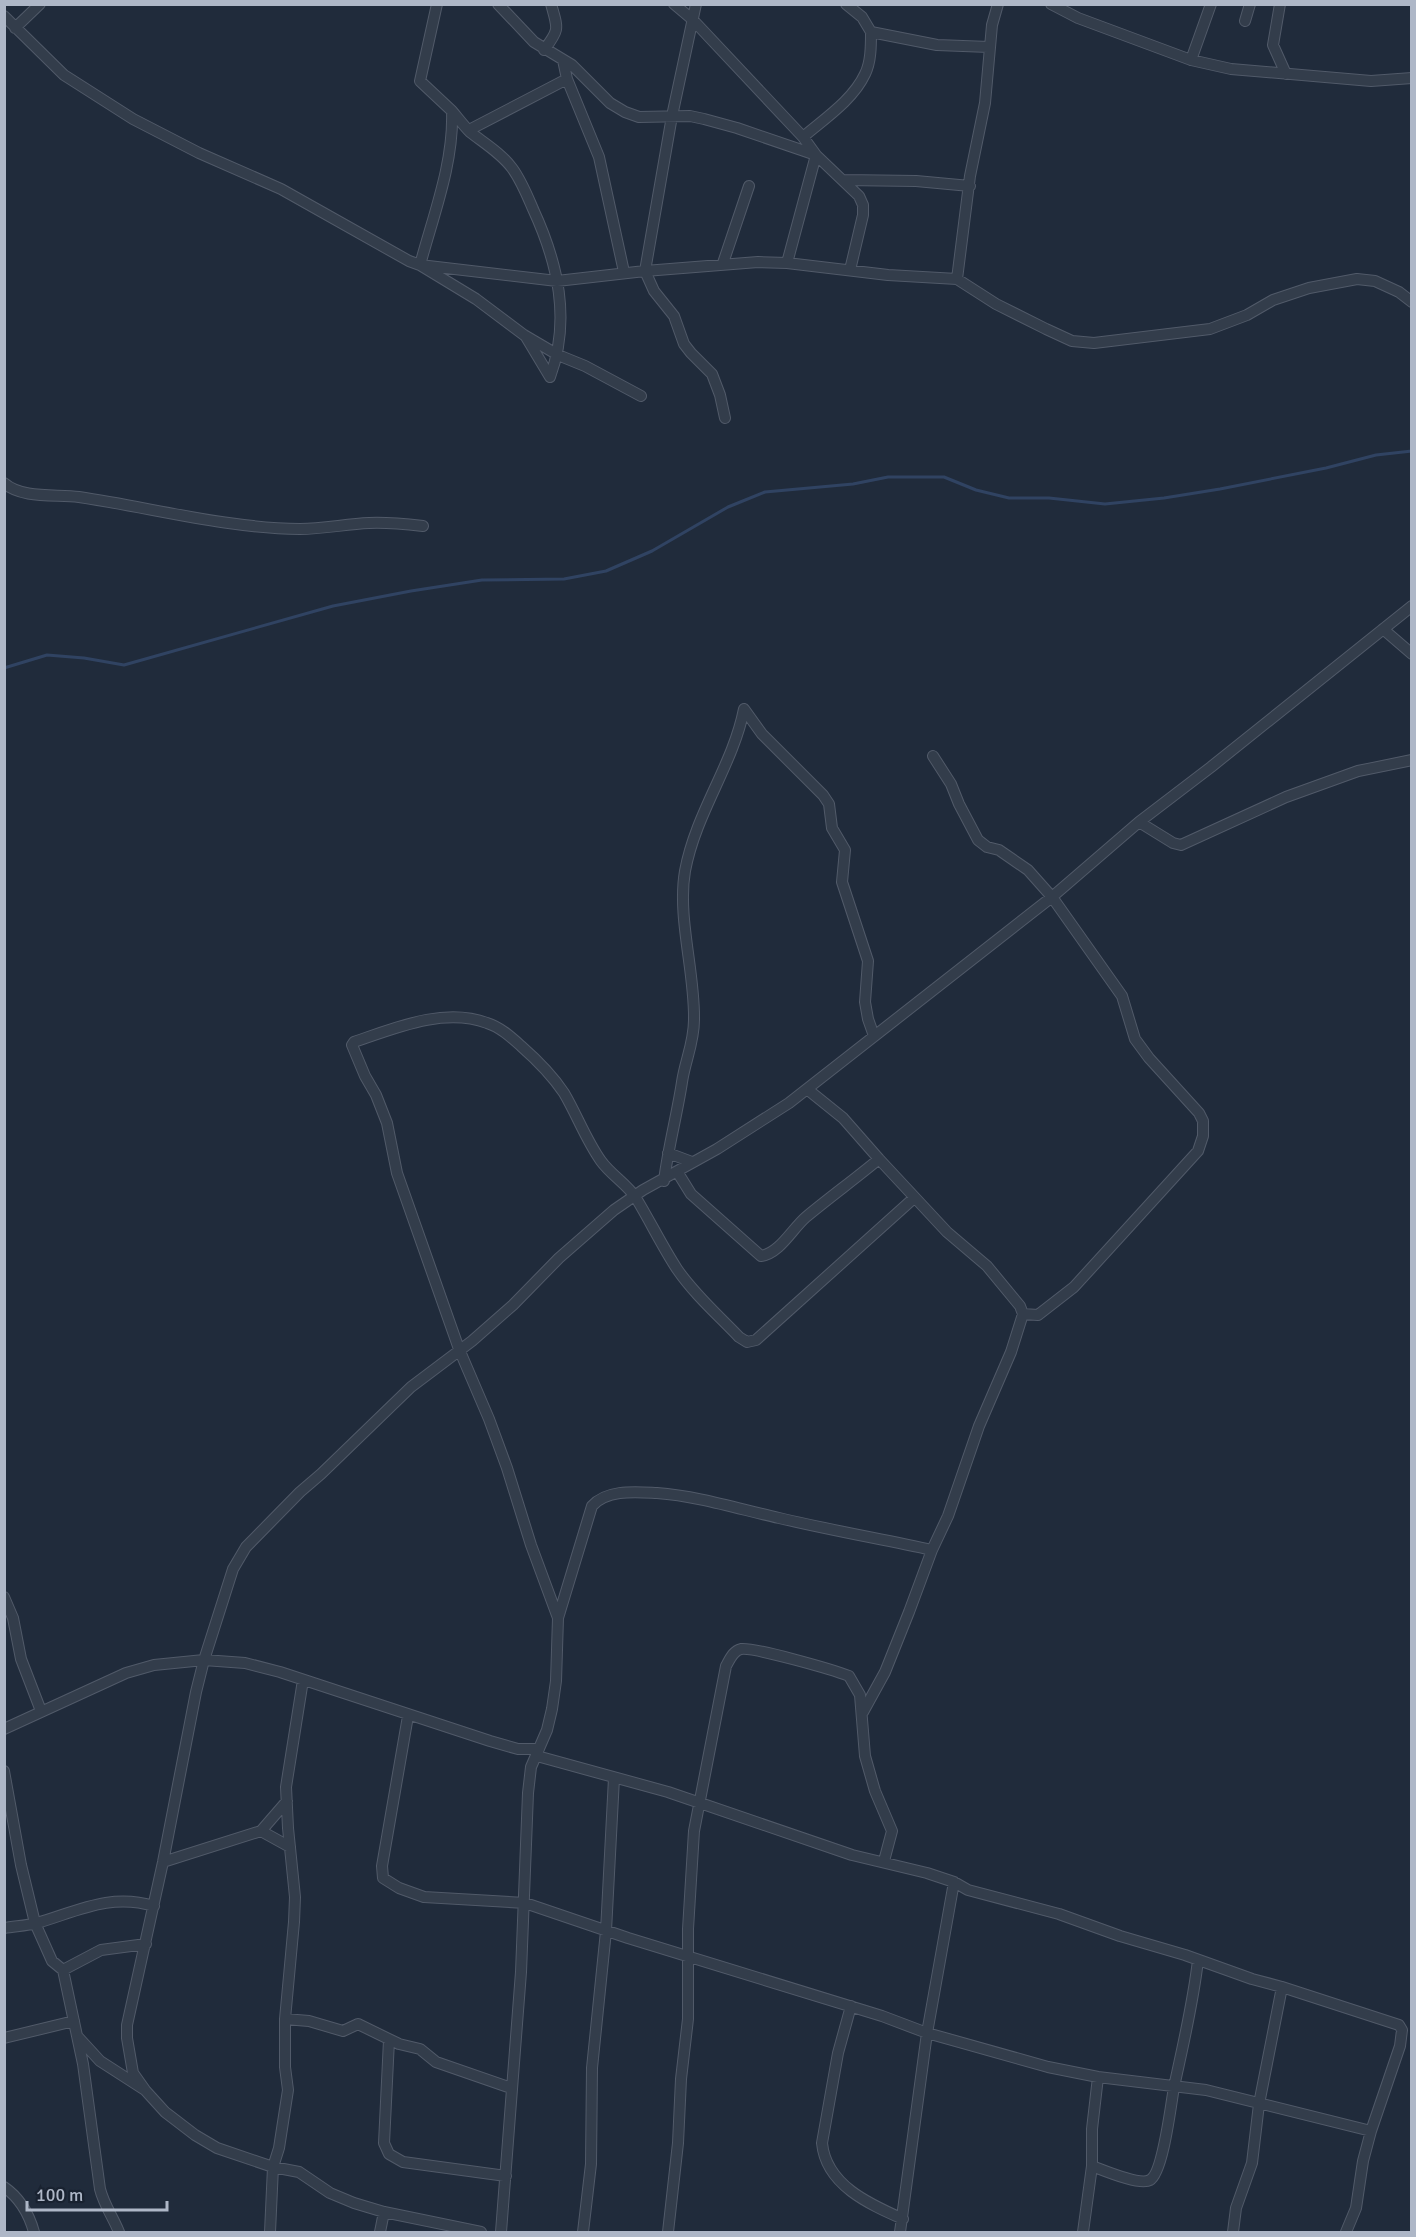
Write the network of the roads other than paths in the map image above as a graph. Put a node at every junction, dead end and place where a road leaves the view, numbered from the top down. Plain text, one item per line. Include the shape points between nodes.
1 (39, 4) edge
2 (436, 4) edge
3 (498, 4) edge
4 (551, 4) edge
5 (674, 4) edge
6 (696, 4) edge
7 (846, 4) edge
8 (998, 4) edge
9 (1051, 4) edge
10 (1211, 4) edge
11 (1250, 4) edge
12 (1280, 4) edge
13 (4, 16) edge
14 (693, 20) junction
15 (1245, 21) dead end
16 (15, 28) junction
17 (871, 32) junction
18 (989, 47) junction
19 (544, 50) junction
20 (563, 60) junction
21 (1191, 60) junction
22 (1286, 74) junction
23 (1412, 78) edge
24 (567, 80) junction
25 (452, 111) junction
26 (672, 116) junction
27 (469, 130) junction
28 (803, 137) junction
29 (816, 155) junction
30 (844, 180) junction
31 (748, 186) dead end
32 (970, 186) junction
33 (723, 263) junction
34 (787, 263) junction
35 (420, 265) junction
36 (850, 270) junction
37 (645, 271) junction
38 (624, 272) junction
39 (957, 279) junction
40 (557, 281) junction
41 (1412, 302) edge
42 (524, 334) junction
43 (558, 355) junction
44 (641, 396) dead end
45 (725, 418) dead end
46 (4, 483) edge
47 (423, 526) dead end
48 (1412, 606) edge
49 (1383, 629) junction
50 (1412, 654) edge
51 (933, 756) dead end
52 (1412, 760) edge
53 (1139, 822) junction
54 (1052, 897) junction
55 (874, 1036) junction
56 (807, 1089) junction
57 (668, 1153) junction
58 (879, 1159) junction
59 (692, 1162) junction
60 (678, 1173) junction
61 (664, 1181) junction
62 (634, 1196) junction
63 (914, 1198) junction
64 (1023, 1314) junction
65 (459, 1349) junction
66 (932, 1550) junction
67 (4, 1597) edge
68 (558, 1617) junction
69 (204, 1660) junction
70 (303, 1680) junction
71 (41, 1711) junction
72 (863, 1712) junction
73 (408, 1716) junction
74 (4, 1729) edge
75 (518, 1749) junction
76 (538, 1753) junction
77 (531, 1767) junction
78 (4, 1771) edge
79 (614, 1778) junction
80 (286, 1801) junction
81 (698, 1802) junction
82 (261, 1832) junction
83 (290, 1847) junction
84 (884, 1861) junction
85 (164, 1862) junction
86 (954, 1882) junction
87 (158, 1887) junction
88 (137, 1901) junction
89 (525, 1903) junction
90 (154, 1906) junction
91 (35, 1923) junction
92 (4, 1928) edge
93 (606, 1931) junction
94 (146, 1944) junction
95 (689, 1955) junction
96 (1198, 1960) junction
97 (63, 1970) junction
98 (1282, 1987) junction
99 (851, 2006) junction
100 (285, 2019) junction
101 (74, 2021) junction
102 (927, 2033) junction
103 (78, 2037) junction
104 (4, 2038) edge
105 (389, 2040) junction
106 (1098, 2077) junction
107 (511, 2088) junction
108 (1174, 2088) junction
109 (145, 2090) junction
110 (1259, 2104) junction
111 (1371, 2131) junction
112 (1092, 2166) junction
113 (273, 2167) junction
114 (506, 2176) junction
115 (4, 2187) edge
116 (384, 2212) junction
117 (903, 2219) junction
118 (34, 2232) edge
119 (119, 2232) edge
120 (270, 2232) edge
121 (380, 2232) edge
122 (481, 2232) edge
123 (501, 2232) edge
124 (583, 2232) edge
125 (668, 2232) edge
126 (900, 2232) edge
127 (1083, 2232) edge
128 (1233, 2232) edge
129 (1346, 2232) edge

1 - 16 street
2 - 25 street via 420,81
3 - 19 street
4 - 19 street via 557,34
5 - 14 street
6 - 14 street
7 - 17 street via 862,17
8 - 18 street
9 - 21 street
10 - 21 street
11 - 15 street
12 - 22 street via 1273,45
13 - 16 street
14 - 26 street
14 - 28 street
16 - 35 street via 64,75 134,119 281,189
17 - 18 street via 937,45
17 - 28 street via 863,78 848,97
18 - 32 street via 985,103
19 - 20 street
20 - 24 street
20 - 26 street via 625,112 639,117
21 - 22 street
22 - 23 street via 1371,81
24 - 27 street
24 - 38 street via 600,157
25 - 27 street
25 - 35 street via 448,158
26 - 29 street via 726,125
26 - 37 street
27 - 40 street via 512,168 542,228
28 - 29 street
29 - 30 street
29 - 34 street
30 - 32 street
30 - 36 street via 863,205
31 - 33 street
32 - 39 street
33 - 34 street
33 - 37 street
34 - 36 street
35 - 40 street
35 - 42 street
36 - 39 street
37 - 38 street
37 - 45 street via 654,291 674,316 684,344 712,374
38 - 40 street
39 - 41 street via 1046,329 1072,341 1094,343 1210,328 1247,315 1273,300 1357,279 1375,281
40 - 43 street via 561,314
42 - 43 street
42 - 43 street via 550,378
43 - 44 street
46 - 47 street via 23,492 134,505 233,524 300,529 368,523
48 - 49 street
49 - 50 street
49 - 53 street
51 - 54 street via 978,840 1020,863
52 - 53 street via 1358,771 1286,797 1180,845
53 - 54 street
54 - 55 street
54 - 64 street via 1122,996 1135,1039 1199,1113 1203,1136 1188,1164 1074,1287 1038,1315
55 - 56 street
55 - 57 street via 866,1002 868,961 843,882 845,850 832,828 829,804 762,734 744,709 740,732 709,797 685,871 693,1040
56 - 58 street via 843,1118
56 - 59 street
57 - 59 street
57 - 61 street
58 - 60 street via 804,1219 778,1247 761,1256 691,1194
58 - 63 street
59 - 60 street
60 - 61 street
61 - 62 street
62 - 63 street via 679,1271 747,1342 756,1340
62 - 65 street
62 - 65 street via 603,1164 563,1092 540,1063 488,1023 445,1017 354,1042 352,1049 387,1123 397,1173
63 - 64 street via 987,1266
64 - 66 street
65 - 68 street via 500,1448
65 - 69 street via 411,1388 246,1547 233,1569
66 - 68 street via 682,1496 614,1494 599,1498 592,1506
66 - 72 street via 885,1672
67 - 71 street
68 - 76 street via 552,1709
69 - 70 street via 245,1663
69 - 71 street via 142,1668
69 - 85 street
70 - 73 street
70 - 80 street
71 - 74 street
72 - 81 street via 860,1695 849,1676 788,1658 742,1649 734,1653 726,1666
72 - 84 street via 866,1756 892,1831
73 - 75 street
73 - 89 street via 382,1878 424,1897
75 - 76 street
75 - 77 street
76 - 77 street
76 - 79 street
77 - 89 street
78 - 91 street
79 - 81 street
79 - 93 street
80 - 82 street
80 - 83 street
81 - 84 street via 852,1854
81 - 95 street via 691,1857
82 - 83 street
82 - 85 street
83 - 100 street via 295,1897
84 - 86 street
85 - 87 street
86 - 96 street via 968,1890 1059,1914
86 - 102 street
87 - 88 street
87 - 90 street
88 - 90 street
88 - 91 street via 88,1906
89 - 93 street
89 - 107 street
90 - 94 street
91 - 92 street
91 - 97 street via 52,1961
93 - 95 street
93 - 124 street via 592,2067 591,2164
94 - 97 street via 101,1950
94 - 109 street via 127,2025 134,2073
95 - 99 street
95 - 125 street via 688,2019
96 - 98 street
96 - 108 street
97 - 101 street
98 - 110 street
98 - 111 street via 1399,2025 1400,2046
99 - 102 street
99 - 117 street via 838,2053 822,2144 824,2156 846,2188
100 - 105 street via 343,2031 358,2024
100 - 113 street via 288,2090
101 - 103 street
101 - 104 street
102 - 106 street
102 - 117 street
103 - 109 street via 100,2061
103 - 119 street via 100,2189
105 - 107 street via 420,2049 436,2062
105 - 114 street via 384,2143 389,2154 403,2162
106 - 108 street
106 - 112 street
107 - 114 street
108 - 110 street via 1206,2090
108 - 112 street via 1166,2137 1155,2174 1149,2181 1140,2182
109 - 113 street via 165,2112 214,2147
110 - 111 street
110 - 128 street via 1251,2169 1236,2208
111 - 129 street via 1356,2208
112 - 127 street
113 - 116 street via 299,2172 336,2196
113 - 120 street
114 - 123 street
115 - 118 street via 16,2196
116 - 121 street
116 - 122 street
117 - 126 street

